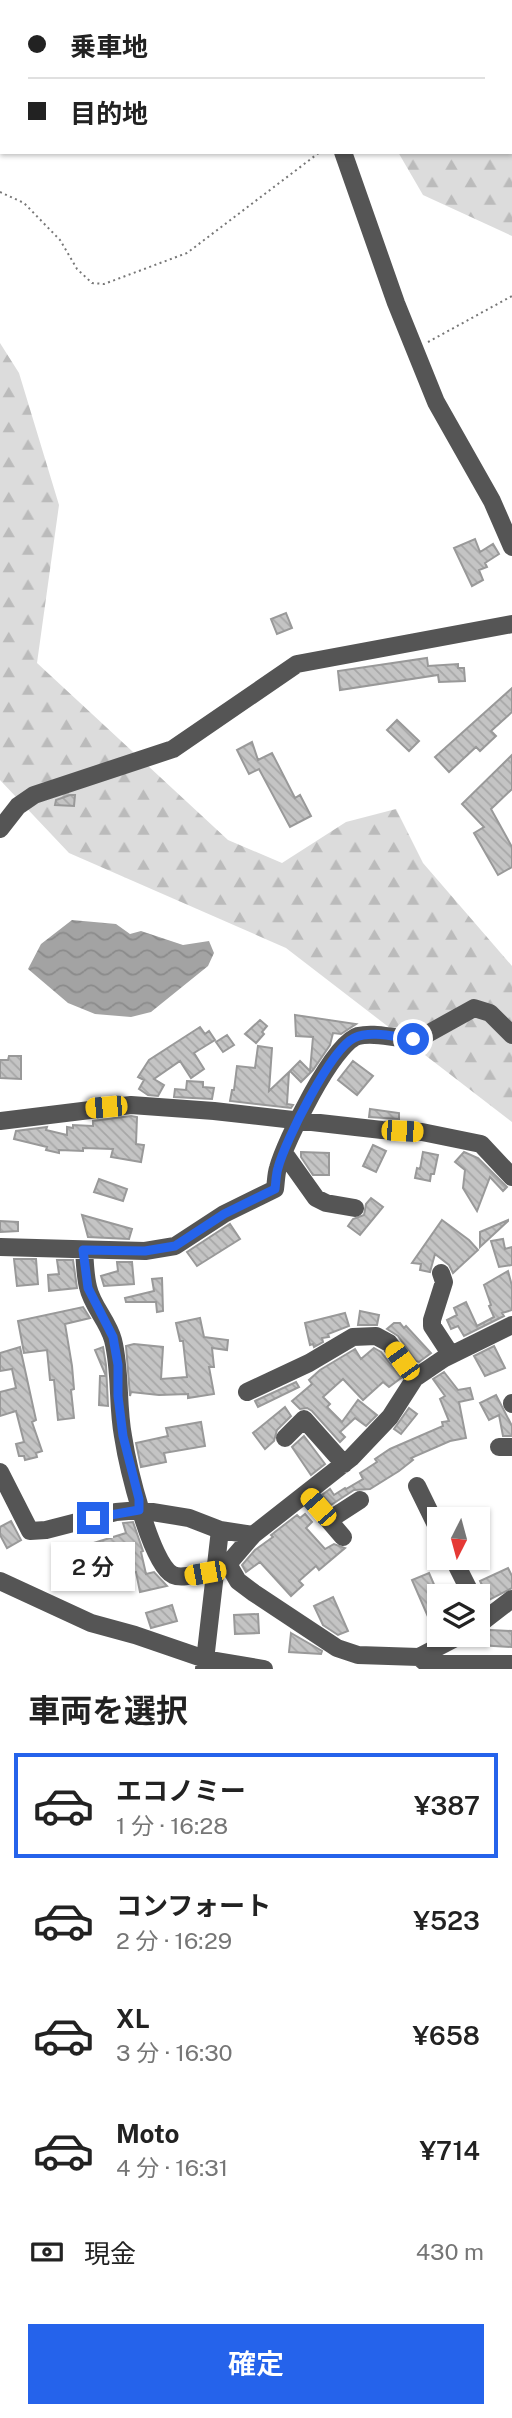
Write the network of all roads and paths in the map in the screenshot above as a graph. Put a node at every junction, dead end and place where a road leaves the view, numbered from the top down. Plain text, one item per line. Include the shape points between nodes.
1 (317, 154) edge
2 (343, 154) edge
3 (0, 192) edge
4 (512, 296) edge
5 (415, 349) junction
6 (512, 547) edge
7 (512, 624) edge
8 (0, 830) edge
9 (512, 1035) edge
10 (0, 1121) edge
11 (297, 1121) junction
12 (284, 1153) junction
13 (512, 1177) edge
14 (355, 1208) dead end
15 (0, 1247) edge
16 (83, 1250) junction
17 (441, 1273) dead end
18 (512, 1325) edge
19 (452, 1355) junction
20 (415, 1378) junction
21 (247, 1392) dead end
22 (285, 1438) dead end
23 (344, 1464) junction
24 (0, 1472) edge
25 (417, 1486) dead end
26 (4, 1491) edge
27 (307, 1495) junction
28 (360, 1500) dead end
29 (427, 1507) edge
30 (139, 1510) junction
31 (329, 1520) junction
32 (220, 1530) junction
33 (253, 1535) junction
34 (343, 1536) dead end
35 (205, 1573) dead end
36 (0, 1581) edge
37 (512, 1599) edge
38 (490, 1612) edge
39 (444, 1647) edge
40 (423, 1661) junction
41 (204, 1664) edge
42 (512, 1664) edge
43 (264, 1669) edge
44 (392, 1669) edge

1 - 3 path via 187,253 104,284 92,283 77,269 60,240 24,203
2 - 5 street
4 - 5 path
5 - 6 street via 436,402 492,500
7 - 8 street via 296,664 173,749 34,794
9 - 11 street via 490,1013 474,1009 413,1039 356,1037 346,1042 331,1063
10 - 11 street via 131,1105
11 - 12 street
11 - 13 street via 422,1132 481,1144
12 - 14 street via 316,1198
12 - 16 street via 275,1189 224,1214 175,1246 145,1251
15 - 16 street
16 - 30 street via 88,1288 113,1337 123,1436
17 - 19 street via 444,1282 432,1326
18 - 19 street
19 - 20 street
20 - 21 street via 389,1343 376,1336 353,1337
20 - 23 street via 390,1417
22 - 23 street via 304,1419
23 - 27 street
24 - 26 street
25 - 29 street
26 - 30 street via 30,1531
27 - 31 street
27 - 33 street
28 - 31 street
30 - 32 street via 189,1518
30 - 35 street via 169,1572 177,1577
31 - 34 street
32 - 33 street
32 - 41 street
33 - 40 street via 228,1564 254,1593 337,1648 358,1655
36 - 41 street via 91,1623 135,1635
37 - 38 street
39 - 40 street
40 - 42 street
40 - 44 street
41 - 43 street

